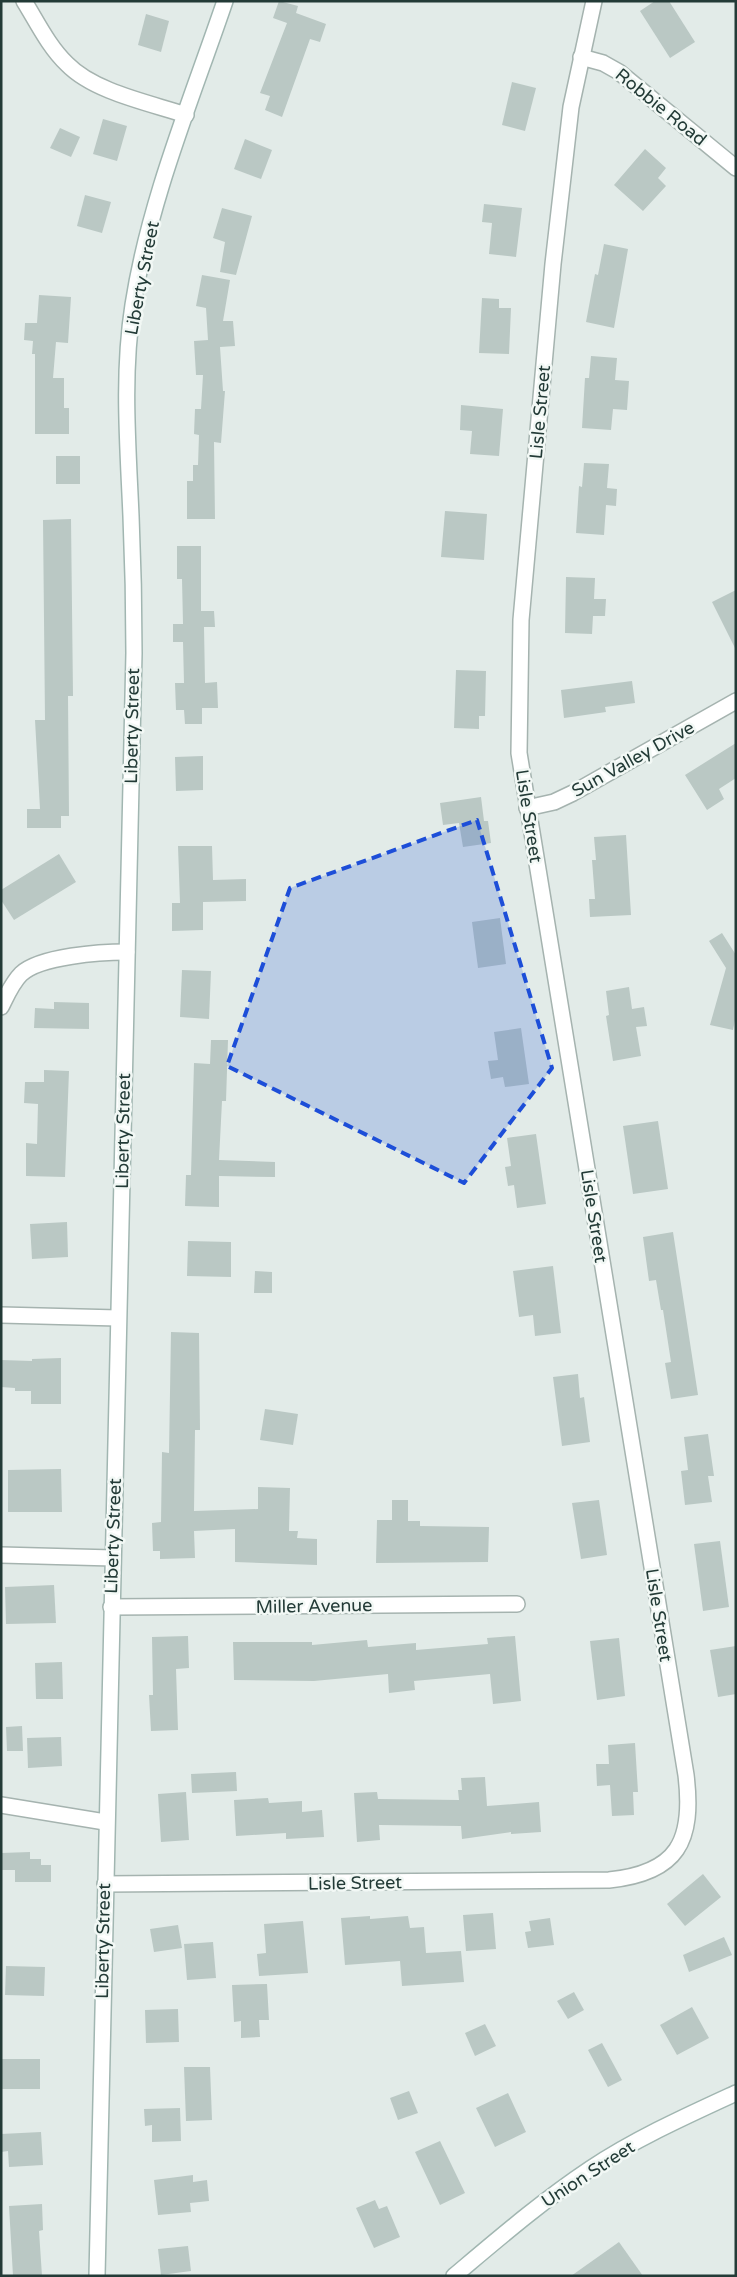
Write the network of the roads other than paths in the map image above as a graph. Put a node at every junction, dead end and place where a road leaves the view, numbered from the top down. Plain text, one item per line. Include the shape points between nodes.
1 (24, 1) edge
2 (225, 1) edge
3 (594, 1) edge
4 (581, 57) junction
5 (186, 115) junction
6 (736, 168) edge
7 (736, 701) edge
8 (527, 808) junction
9 (127, 952) junction
10 (1, 1007) edge
11 (1, 1315) edge
12 (118, 1318) junction
13 (1, 1555) edge
14 (113, 1558) junction
15 (517, 1604) dead end
16 (111, 1607) junction
17 (1, 1805) edge
18 (105, 1822) junction
19 (104, 1884) junction
20 (736, 2094) edge
21 (97, 2276) edge
22 (454, 2276) edge

1 - 5 street via 59,55 77,73 108,89
2 - 5 street, Liberty Street
3 - 4 street, Lisle Street
4 - 6 street, Robbie Road via 619,72
4 - 8 street, Lisle Street via 571,108 554,254 521,620 518,737
5 - 9 street, Liberty Street via 143,258 133,306 128,369 126,432 134,625
7 - 8 street, Sun Valley Drive via 568,795
8 - 19 street, Lisle Street via 686,1775 688,1815 682,1838 672,1856 657,1869 609,1880
9 - 10 street via 83,956 31,967 16,980
9 - 12 street, Liberty Street
11 - 12 street
12 - 14 street, Liberty Street
13 - 14 street
14 - 16 street, Liberty Street
15 - 16 street, Miller Avenue
16 - 18 street, Liberty Street
17 - 18 street
18 - 19 street, Liberty Street
19 - 21 street, Liberty Street
20 - 22 street, Union Street via 651,2133 591,2168 536,2208

